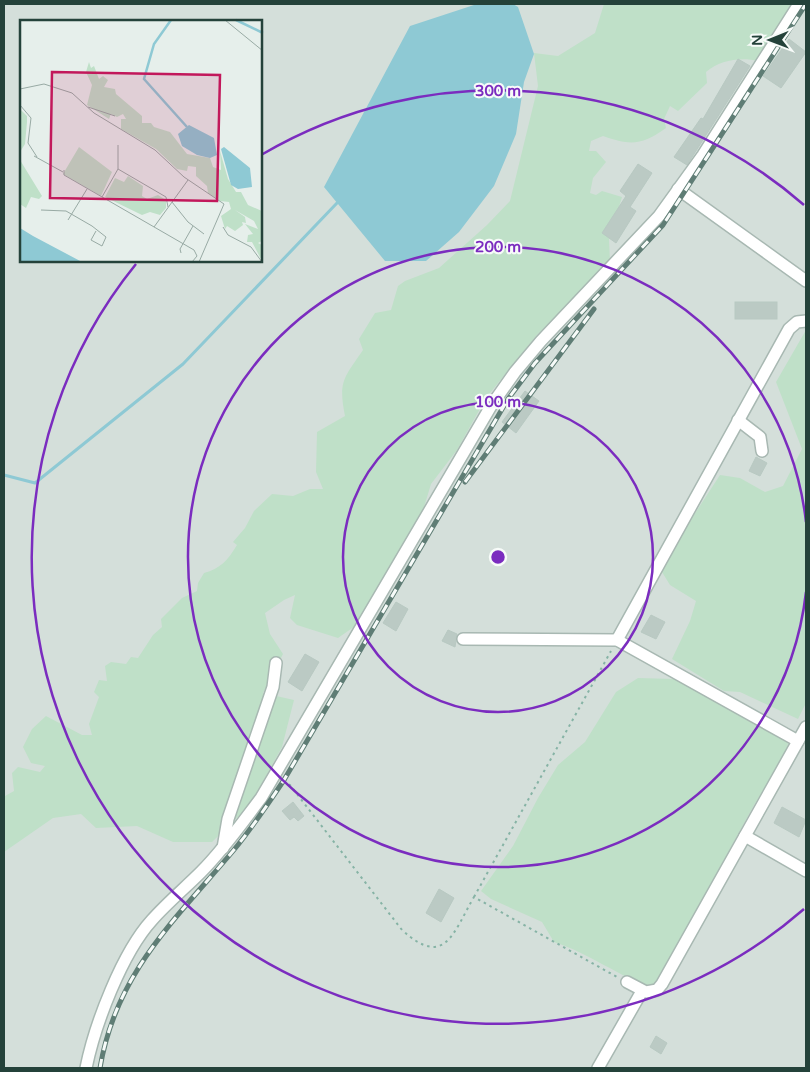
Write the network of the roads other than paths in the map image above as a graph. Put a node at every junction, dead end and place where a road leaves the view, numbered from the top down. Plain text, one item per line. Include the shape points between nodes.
1 (799, 4) edge
2 (678, 190) junction
3 (806, 281) edge
4 (806, 321) edge
5 (738, 420) junction
6 (762, 451) dead end
7 (463, 639) dead end
8 (617, 640) junction
9 (276, 663) dead end
10 (806, 727) edge
11 (798, 741) junction
12 (745, 836) junction
13 (223, 849) junction
14 (806, 871) edge
15 (627, 982) road end
16 (642, 991) junction
17 (86, 1068) edge
18 (598, 1068) edge

1 - 2 lane via 722,127
2 - 3 lane
2 - 13 lane via 642,236 515,372 276,775
4 - 5 lane via 797,322 789,328
5 - 6 lane via 760,436
5 - 8 lane via 636,616
7 - 8 lane
8 - 11 lane
9 - 13 lane via 273,687 228,819
10 - 11 lane
11 - 12 lane
12 - 14 lane
12 - 16 lane via 662,984 652,992
13 - 17 lane via 152,920 137,940 106,1002
15 - 16 lane
16 - 18 lane

